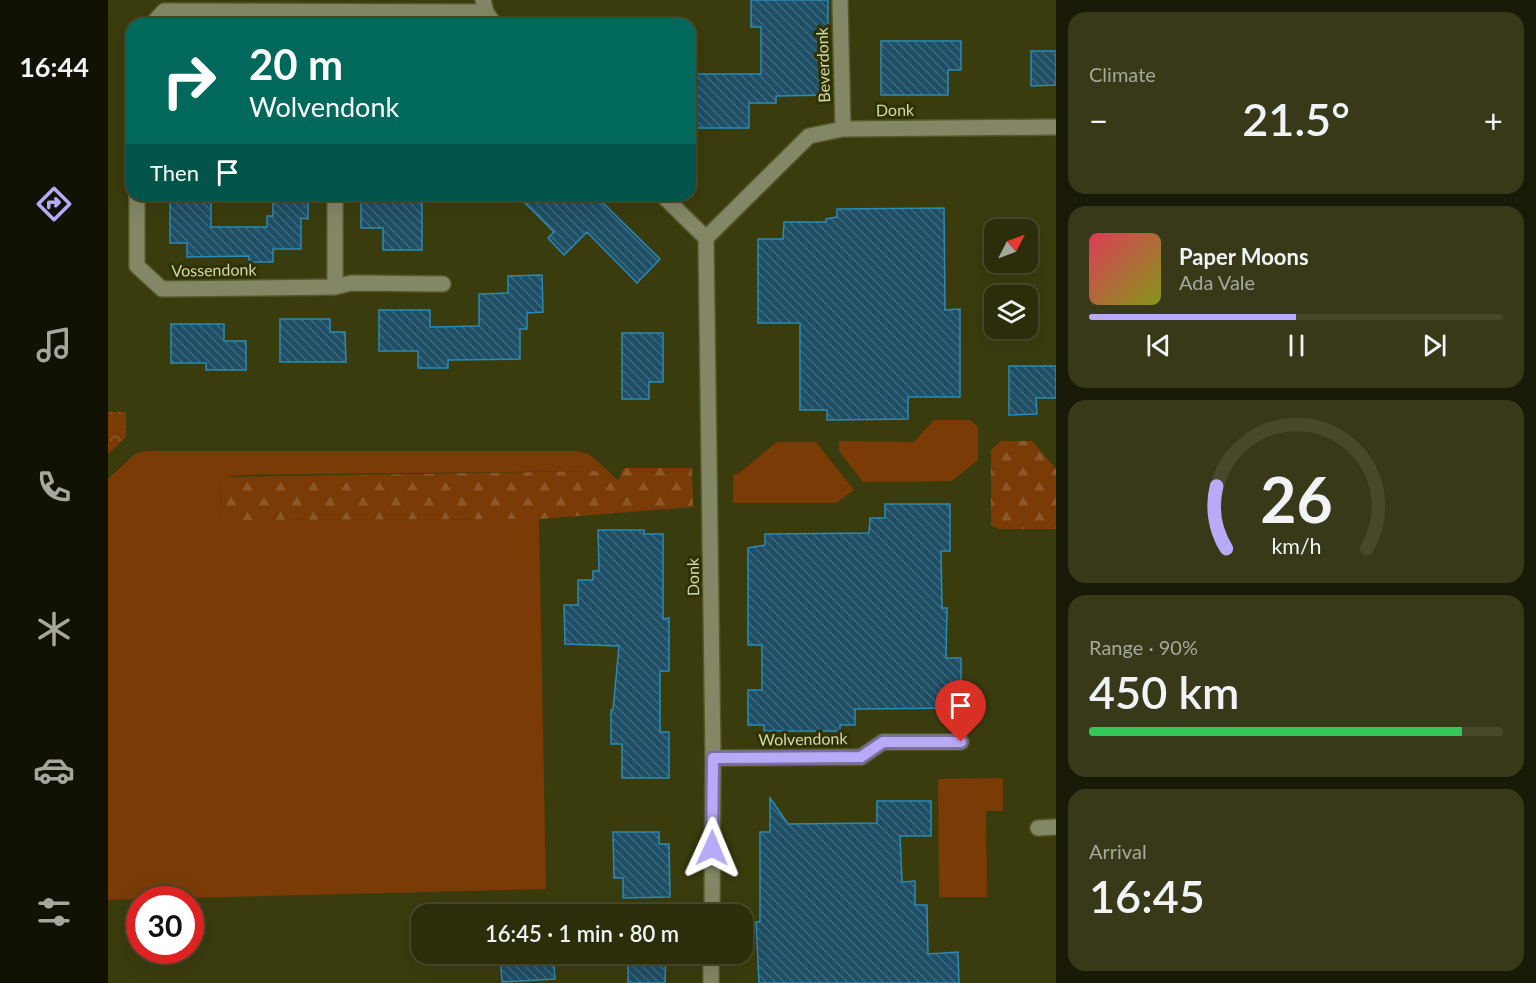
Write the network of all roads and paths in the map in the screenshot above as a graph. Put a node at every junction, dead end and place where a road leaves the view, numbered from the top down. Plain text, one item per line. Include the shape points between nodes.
1 (840, 0) edge
2 (263, 6) edge
3 (488, 12) edge
4 (158, 18) edge
5 (334, 18) edge
6 (1056, 127) edge
7 (843, 129) junction
8 (137, 201) edge
9 (335, 201) edge
10 (668, 201) edge
11 (706, 238) junction
12 (443, 284) dead end
13 (335, 287) junction
14 (961, 742) dead end
15 (713, 758) junction
16 (1056, 827) edge
17 (1038, 828) dead end
18 (712, 904) edge
19 (711, 964) edge
20 (711, 983) edge

1 - 7 street, Beverdonk
2 - 4 street via 164,11
2 - 5 street
3 - 5 street
6 - 7 street, Donk
7 - 11 street, Donk via 809,136
8 - 13 street, Vossendonk via 137,266 162,289
9 - 13 street
10 - 11 street
11 - 15 street, Donk
12 - 13 street, Vossendonk via 351,283
14 - 15 street, Wolvendonk via 883,742 861,757
15 - 18 street, Donk
16 - 17 street
19 - 20 street

